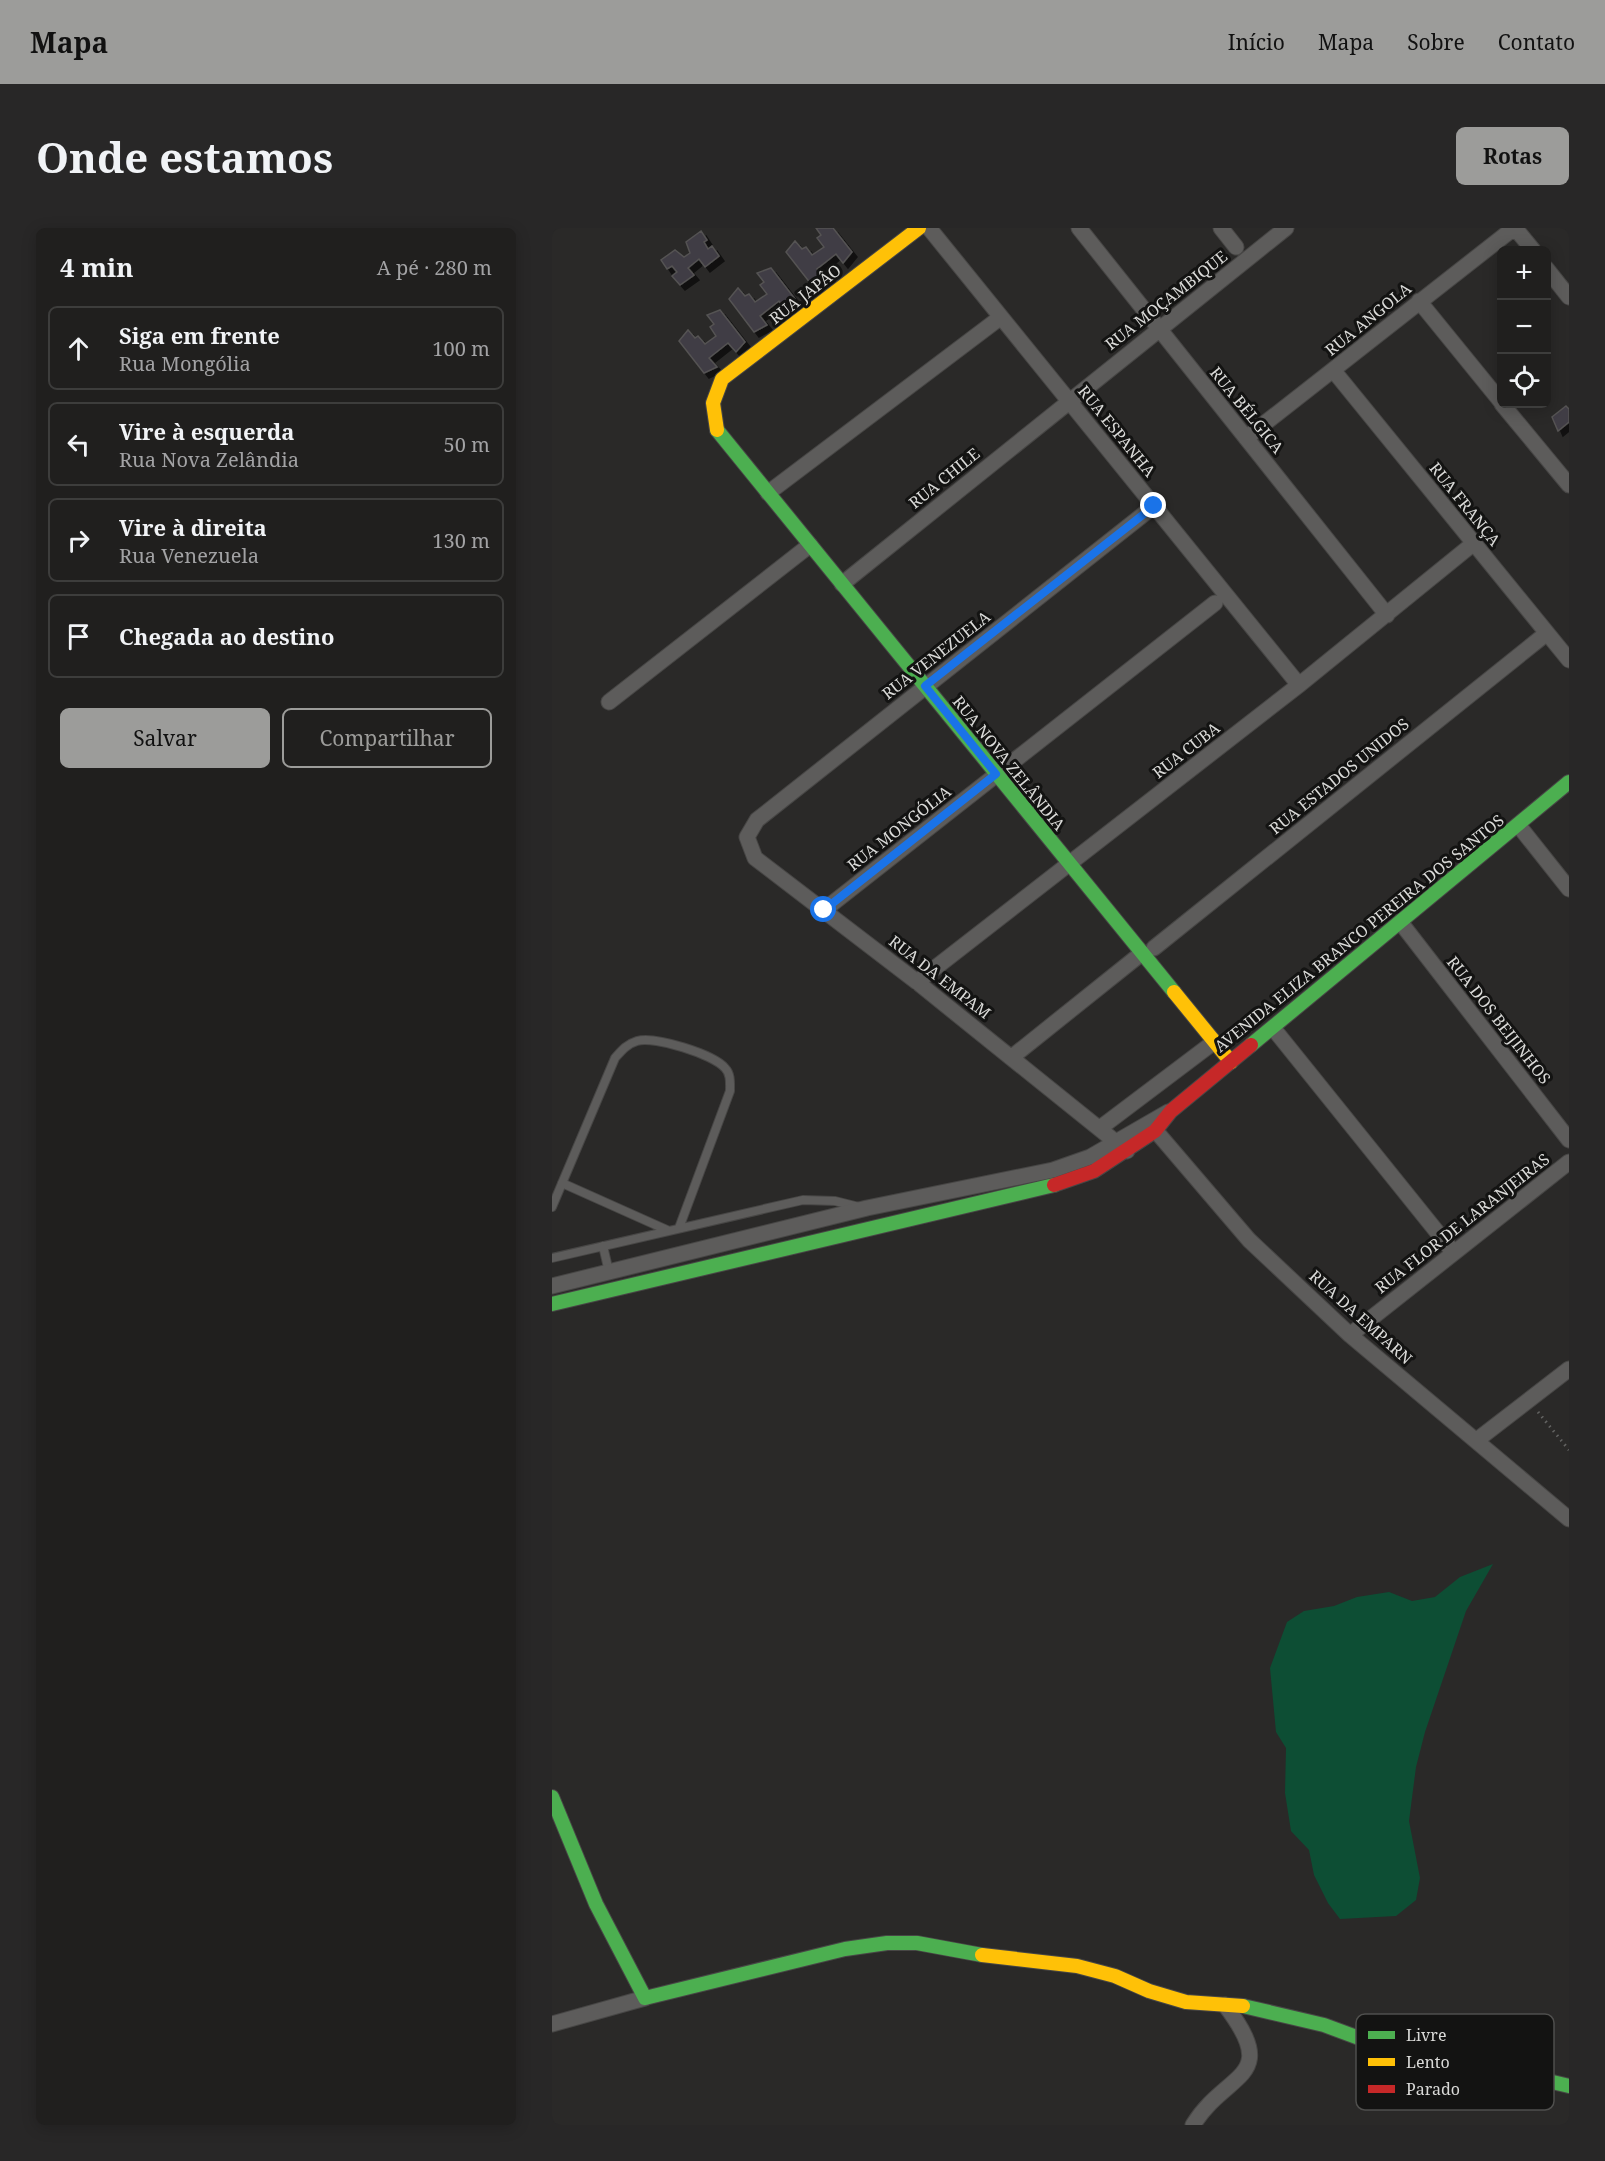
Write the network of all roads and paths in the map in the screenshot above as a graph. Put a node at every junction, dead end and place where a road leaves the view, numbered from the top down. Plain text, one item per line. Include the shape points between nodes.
1 (919, 228) edge
2 (929, 228) edge
3 (1079, 228) edge
4 (1221, 228) edge
5 (1286, 228) edge
6 (1514, 228) edge
7 (1530, 246) edge
8 (1236, 247) dead end
9 (1551, 274) edge
10 (1569, 297) edge
11 (1419, 301) junction
12 (1001, 317) junction
13 (1159, 329) junction
14 (1333, 370) junction
15 (1497, 397) edge
16 (1069, 400) junction
17 (1506, 408) edge
18 (716, 429) joint
19 (1246, 438) junction
20 (1567, 479) edge
21 (768, 493) junction
22 (1154, 506) junction
23 (1474, 543) junction
24 (810, 545) junction
25 (842, 584) junction
26 (1215, 603) dead end
27 (1387, 615) junction
28 (1547, 633) junction
29 (1569, 660) edge
30 (1299, 685) junction
31 (925, 686) junction
32 (609, 702) dead end
33 (996, 774) junction
34 (1569, 782) edge
35 (1519, 826) junction
36 (747, 837) joint
37 (1070, 864) junction
38 (1569, 889) edge
39 (824, 910) junction
40 (1401, 923) junction
41 (1148, 950) junction
42 (917, 982) junction
43 (1274, 1028) junction
44 (1214, 1042) junction
45 (1012, 1057) junction
46 (1231, 1062) junction
47 (1171, 1111) joint
48 (1152, 1127) junction
49 (1100, 1128) junction
50 (1569, 1140) edge
51 (1122, 1146) junction
52 (1569, 1162) edge
53 (562, 1184) junction
54 (552, 1206) edge
55 (867, 1208) junction
56 (679, 1228) junction
57 (667, 1230) junction
58 (603, 1246) junction
59 (1454, 1253) junction
60 (552, 1258) edge
61 (609, 1272) junction
62 (552, 1286) edge
63 (612, 1289) junction
64 (552, 1304) edge
65 (1350, 1335) junction
66 (1569, 1369) edge
67 (1528, 1400) junction
68 (1477, 1440) junction
69 (1569, 1450) edge
70 (1569, 1519) edge
71 (552, 1797) edge
72 (645, 1998) junction
73 (1224, 2005) junction
74 (552, 2024) edge
75 (1356, 2037) edge
76 (1554, 2082) edge
77 (1569, 2086) edge
78 (1193, 2125) edge

1 - 18 street, RUA JAPÂO via 722,379 714,390 711,411
2 - 12 street, RUA ESPANHA
3 - 13 street, RUA BÉLGICA
4 - 8 street
5 - 13 street, RUA MOÇAMBIQUE
6 - 7 street
6 - 11 street, RUA ANGOLA
9 - 10 street
11 - 14 street, RUA ANGOLA
11 - 15 street
12 - 16 street, RUA ESPANHA
12 - 21 street
13 - 16 street, RUA MOÇAMBIQUE
13 - 19 street, RUA BÉLGICA
14 - 19 street, RUA ANGOLA
14 - 23 street, RUA FRANÇA
16 - 22 street, RUA ESPANHA
16 - 25 street, RUA CHILE
17 - 20 street
18 - 21 street, RUA NOVA ZELÂNDIA
19 - 27 street, RUA BÉLGICA
21 - 24 street, RUA NOVA ZELÂNDIA
22 - 30 street, RUA ESPANHA
22 - 31 street, RUA VENEZUELA
23 - 27 street, RUA CUBA
23 - 28 street, RUA FRANÇA
24 - 25 street, RUA NOVA ZELÂNDIA
24 - 32 street
25 - 31 street, RUA NOVA ZELÂNDIA
26 - 33 street, RUA MONGÓLIA
27 - 30 street, RUA CUBA
28 - 29 street, RUA FRANÇA
28 - 41 street, RUA ESTADOS UNIDOS
30 - 37 street, RUA CUBA
31 - 33 street, RUA NOVA ZELÂNDIA
31 - 36 street, RUA VENEZUELA via 757,820
33 - 37 street, RUA NOVA ZELÂNDIA
33 - 39 street, RUA MONGÓLIA
34 - 35 street, AVENIDA ELIZA BRANCO PEREIRA DOS SANTOS
35 - 38 street
35 - 40 street, AVENIDA ELIZA BRANCO PEREIRA DOS SANTOS
36 - 39 street, RUA DA EMPAM via 755,858
37 - 41 street, RUA NOVA ZELÂNDIA
37 - 42 street, RUA CUBA
39 - 42 street, RUA DA EMPAM
40 - 43 street, AVENIDA ELIZA BRANCO PEREIRA DOS SANTOS
40 - 50 street, RUA DOS BEIJINHOS
41 - 44 street, RUA NOVA ZELÂNDIA
41 - 45 street, RUA ESTADOS UNIDOS
42 - 45 street, RUA DA EMPAM
43 - 46 street, AVENIDA ELIZA BRANCO PEREIRA DOS SANTOS
43 - 59 street
44 - 46 street, RUA NOVA ZELÂNDIA
44 - 49 street
45 - 49 street, RUA DA EMPAM
46 - 47 street, AVENIDA ELIZA BRANCO PEREIRA DOS SANTOS
47 - 48 street, AVENIDA ELIZA BRANCO PEREIRA DOS SANTOS
48 - 51 street, AVENIDA ELIZA BRANCO PEREIRA DOS SANTOS
48 - 65 street, RUA DA EMPARN via 1249,1240
49 - 51 street, RUA DA EMPAM
51 - 55 street, AVENIDA ELIZA BRANCO PEREIRA DOS SANTOS via 1053,1170
51 - 63 street via 1094,1171 1051,1186
52 - 59 street, RUA FLOR DE LARANJEIRAS
53 - 54 lane
53 - 56 lane via 615,1058 626,1046 640,1040 697,1052 725,1067 730,1090
53 - 57 lane
55 - 56 lane via 803,1200
55 - 61 street, AVENIDA ELIZA BRANCO PEREIRA DOS SANTOS
56 - 57 lane
57 - 58 lane
58 - 60 lane
58 - 61 lane
59 - 65 street, RUA FLOR DE LARANJEIRAS
61 - 62 street, AVENIDA ELIZA BRANCO PEREIRA DOS SANTOS
61 - 63 street
63 - 64 street
65 - 68 street, RUA DA EMPARN
66 - 67 street
67 - 68 street
67 - 69 path
68 - 70 street, RUA DA EMPARN via 1514,1476
71 - 72 street via 596,1904
72 - 73 street via 845,1949 917,1943 1077,1966 1185,2002
72 - 74 street
73 - 75 street via 1249,2006 1311,2021
73 - 78 street via 1249,2042 1251,2054 1240,2075
76 - 77 street

